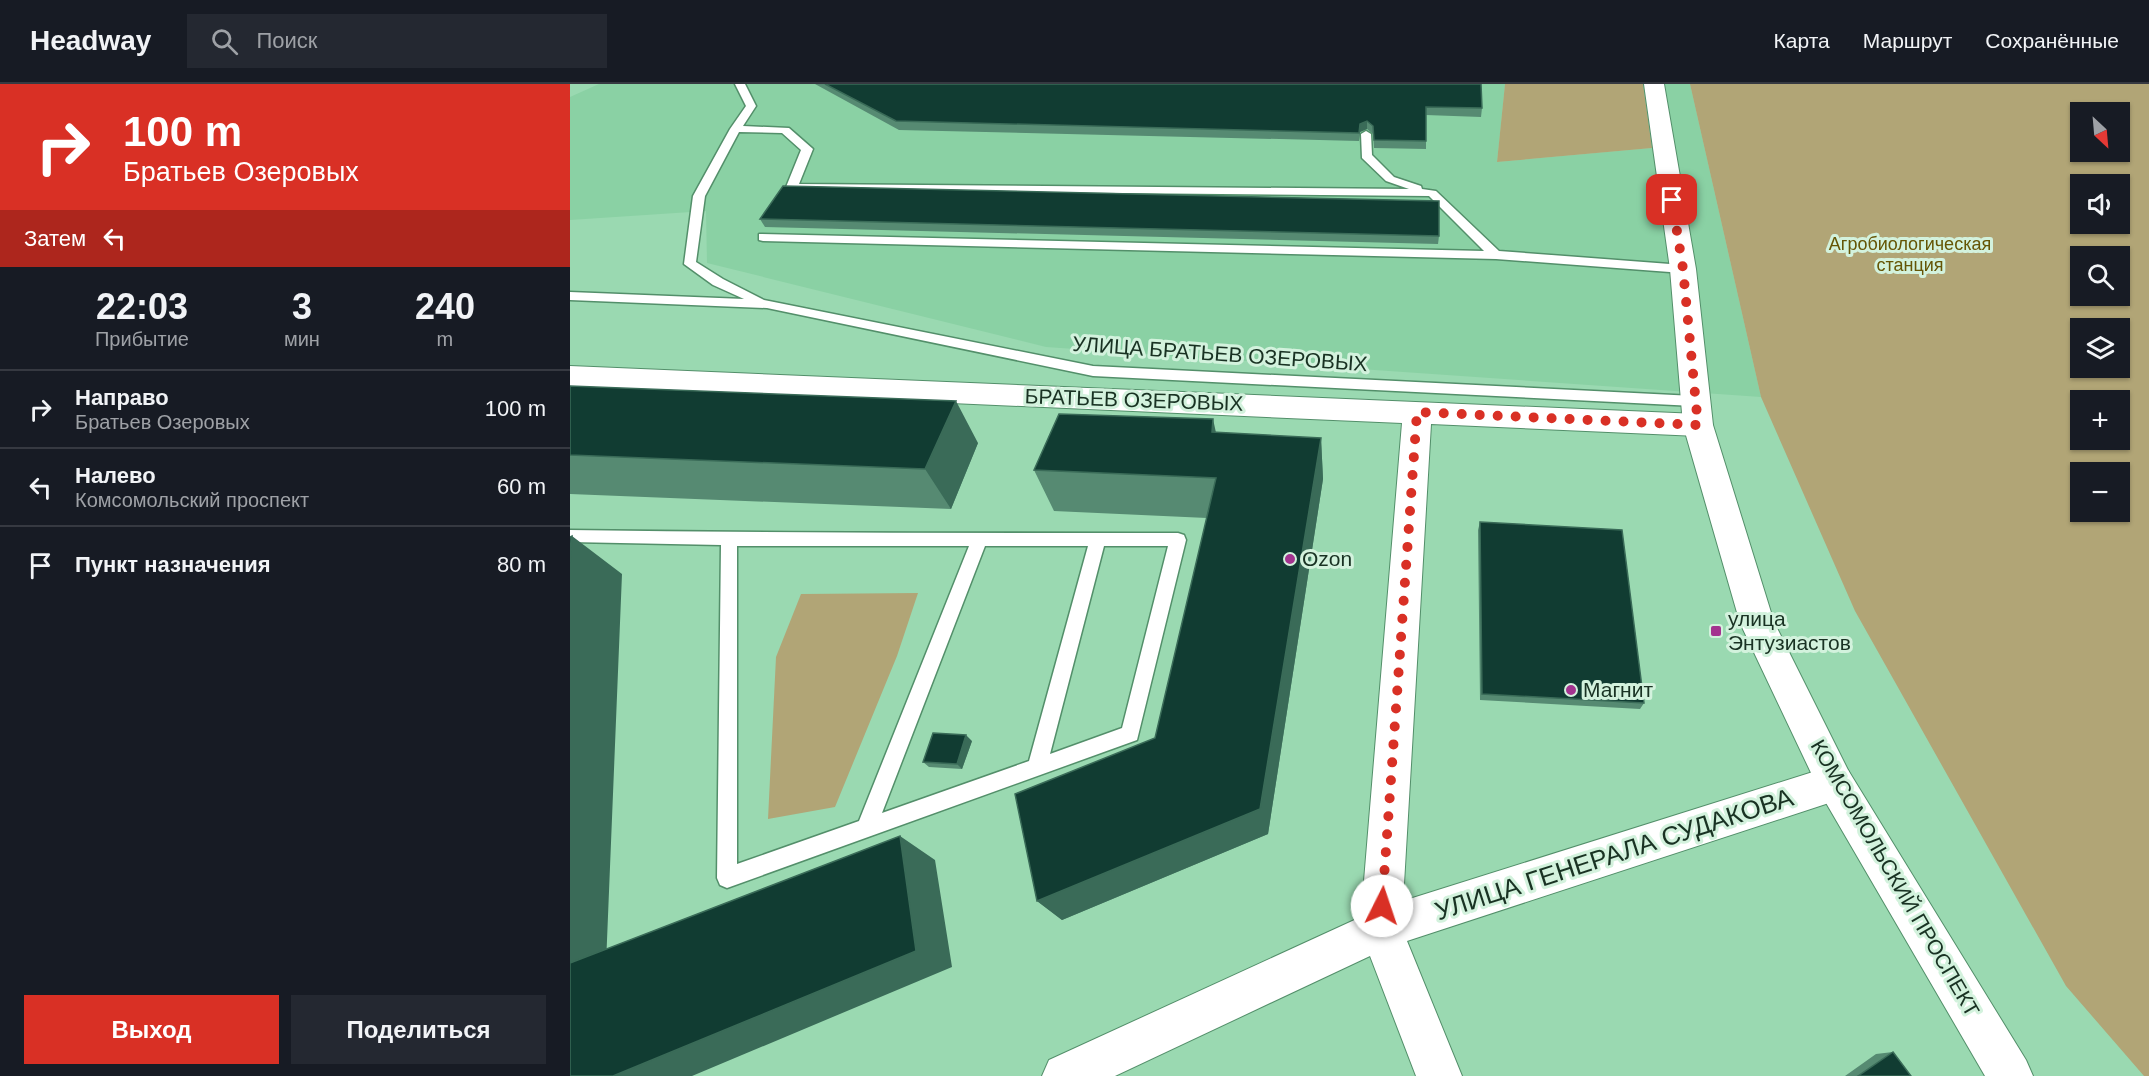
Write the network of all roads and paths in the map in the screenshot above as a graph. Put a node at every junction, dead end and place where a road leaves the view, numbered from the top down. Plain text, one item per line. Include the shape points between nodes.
1 (740, 84) edge
2 (1654, 84) edge
3 (735, 129) junction
4 (1366, 134) dead end
5 (1432, 193) junction
6 (764, 237) dead end
7 (1496, 255) junction
8 (1683, 269) junction
9 (570, 296) edge
10 (767, 304) junction
11 (570, 375) edge
12 (1417, 412) junction
13 (1696, 413) junction
14 (570, 536) edge
15 (1098, 538) junction
16 (729, 539) junction
17 (980, 539) junction
18 (1037, 767) junction
19 (1835, 783) junction
20 (866, 829) junction
21 (1381, 929) junction
22 (1065, 1076) edge
23 (1439, 1076) edge
24 (2010, 1076) edge

1 - 3 lane via 751,106
2 - 8 street, КОМСОМОЛЬСКИЙ ПРОСПЕКТ
3 - 5 lane via 785,130 807,149 792,187
3 - 10 lane via 699,196 690,264 718,282
4 - 5 lane via 1366,156 1390,179
5 - 7 lane
6 - 7 lane
7 - 8 lane
8 - 13 street, КОМСОМОЛЬСКИЙ ПРОСПЕКТ
9 - 10 lane, УЛИЦА БРАТЬЕВ ОЗЕРОВЫХ
10 - 13 lane, УЛИЦА БРАТЬЕВ ОЗЕРОВЫХ via 1093,371
11 - 12 street, БРАТЬЕВ ОЗЕРОВЫХ
12 - 13 street, БРАТЬЕВ ОЗЕРОВЫХ
12 - 21 street
13 - 19 street, КОМСОМОЛЬСКИЙ ПРОСПЕКТ via 1757,623
14 - 16 lane
15 - 17 lane
15 - 18 lane
15 - 18 lane via 1178,540 1130,734
16 - 17 lane
16 - 20 lane via 728,878
17 - 20 lane
18 - 20 lane
19 - 21 street, УЛИЦА ГЕНЕРАЛА СУДАКОВА
19 - 24 street, КОМСОМОЛЬСКИЙ ПРОСПЕКТ
21 - 22 street, УЛИЦА ГЕНЕРАЛА СУДАКОВА
21 - 23 street

